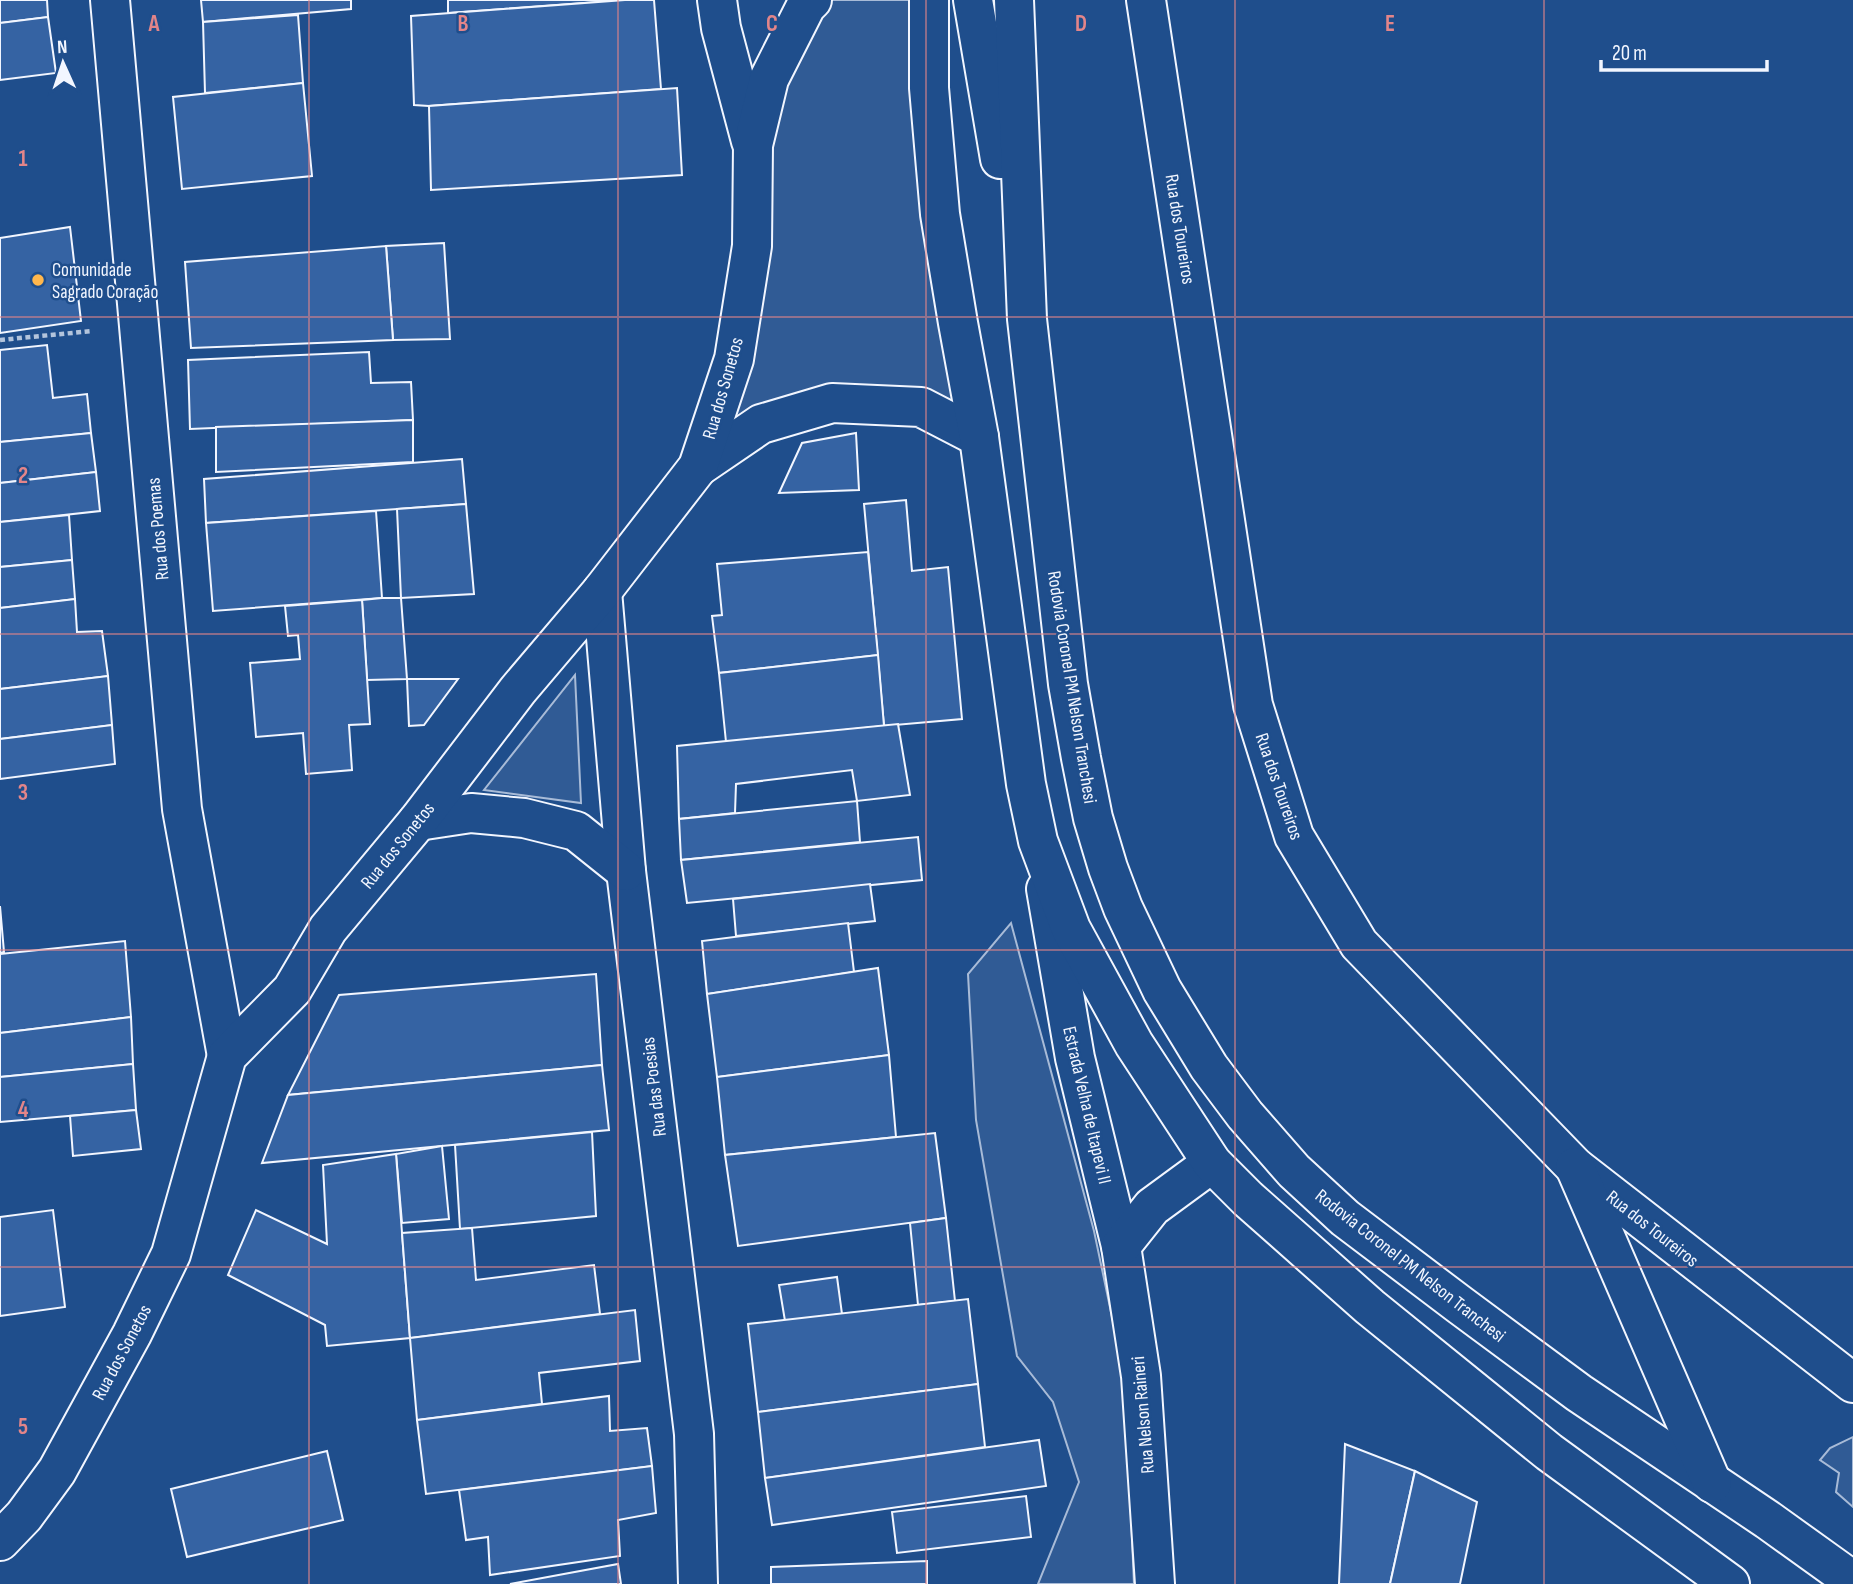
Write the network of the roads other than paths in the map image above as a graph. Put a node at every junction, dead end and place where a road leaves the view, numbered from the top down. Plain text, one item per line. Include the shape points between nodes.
1 (110, 0) edge
2 (718, 0) edge
3 (812, 0) edge
4 (929, 0) edge
5 (973, 0) edge
6 (1014, 0) edge
7 (1146, 0) edge
8 (753, 145) junction
9 (1027, 319) junction
10 (979, 437) junction
11 (698, 467) junction
12 (602, 591) junction
13 (418, 821) junction
14 (1038, 841) junction
15 (626, 871) junction
16 (227, 1056) junction
17 (1212, 1163) junction
18 (1575, 1167) junction
19 (1121, 1246) junction
20 (1853, 1383) edge
21 (1712, 1483) junction
22 (0, 1541) edge
23 (1853, 1581) edge
24 (698, 1584) edge
25 (1155, 1584) edge
26 (1730, 1584) edge

1 - 16 main road, Rua dos Poemas via 182,809
2 - 8 main road, Rua dos Sonetos via 721,28
3 - 8 main road, Rua dos Sonetos via 769,79
4 - 10 main road via 929,88 940,214
5 - 9 main road
6 - 9 main road, Rodovia Coronel PM Nelson Tranchesi
7 - 18 main road, Rua dos Toureiros via 1253,705 1294,836 1359,944
8 - 11 main road, Rua dos Sonetos via 752,246 734,359
9 - 21 main road, Rodovia Coronel PM Nelson Tranchesi via 1065,657 1093,818 1123,908 1162,990 1245,1115 1294,1171 1345,1218 1579,1393
10 - 11 main road via 921,407 832,403 761,424
10 - 14 main road via 1026,784
11 - 12 main road, Rua dos Sonetos
12 - 13 main road, Rua dos Sonetos via 518,690
12 - 15 main road, Rua das Poesias
13 - 15 main road via 471,813 524,817 576,831
13 - 16 main road, Rua dos Sonetos via 328,929 292,990
14 - 17 main road via 1071,929 1134,1044
14 - 19 main road, Estrada Velha de Itapevi II via 1075,1058
15 - 24 main road, Rua das Poesias via 694,1434
16 - 22 main road, Rua dos Sonetos via 171,1254 57,1471
17 - 19 main road via 1153,1207
17 - 26 main road via 1380,1316 1549,1452
18 - 20 main road, Rua dos Toureiros
18 - 21 main road
19 - 25 main road, Rua Nelson Raineri via 1141,1376
21 - 23 main road, Rodovia Coronel PM Nelson Tranchesi

